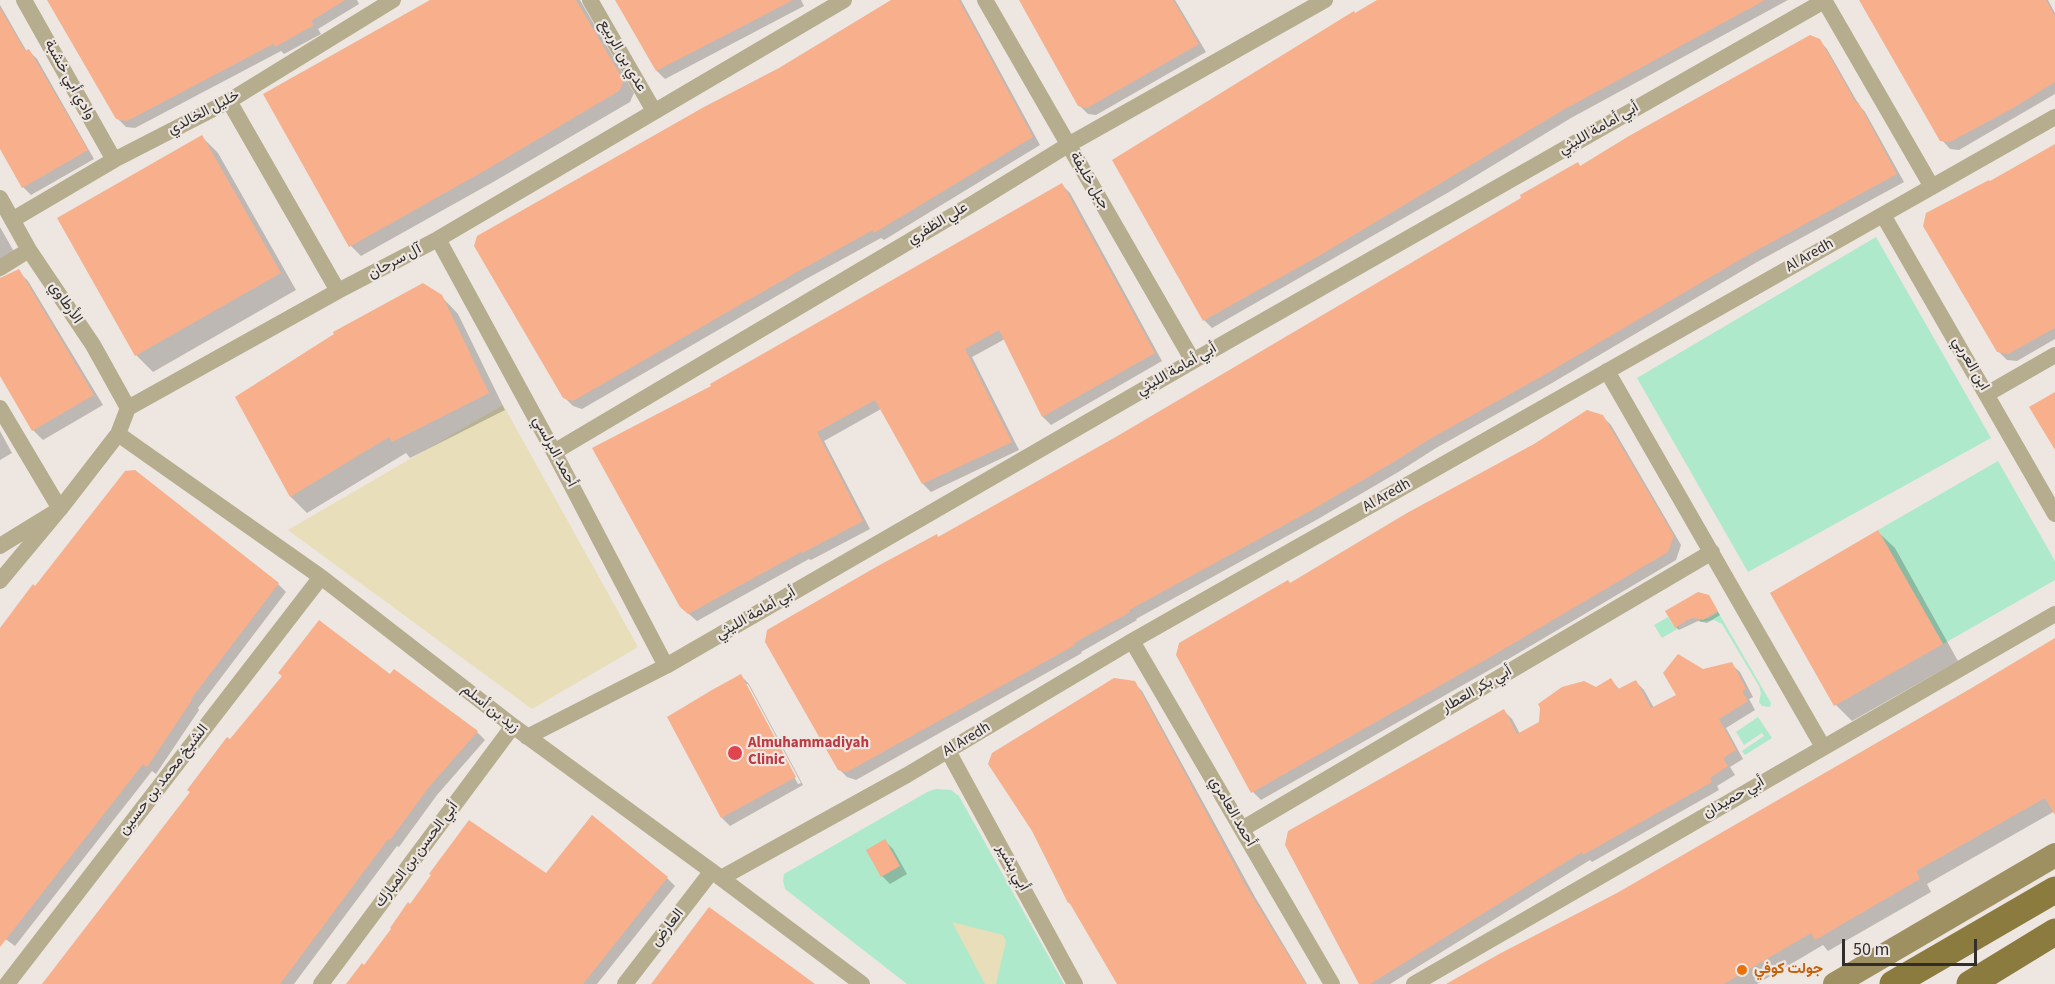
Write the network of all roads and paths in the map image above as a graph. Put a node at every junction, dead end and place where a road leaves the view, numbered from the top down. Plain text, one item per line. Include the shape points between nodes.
1 (24, 0) edge
2 (591, 0) edge
3 (985, 0) edge
4 (1324, 0) edge
5 (1824, 0) edge
6 (838, 1) edge
7 (385, 2) edge
8 (229, 101) junction
9 (654, 111) junction
10 (2055, 117) edge
11 (1068, 144) junction
12 (114, 160) junction
13 (1932, 187) junction
14 (0, 198) edge
15 (1883, 215) junction
16 (12, 220) junction
17 (438, 239) junction
18 (29, 250) junction
19 (0, 268) edge
20 (338, 291) junction
21 (2055, 355) edge
22 (1193, 361) junction
23 (1607, 371) junction
24 (1987, 394) junction
25 (0, 408) edge
26 (128, 408) junction
27 (118, 434) junction
28 (554, 452) junction
29 (60, 509) junction
30 (2055, 514) edge
31 (0, 546) edge
32 (1712, 552) junction
33 (321, 577) junction
34 (0, 581) edge
35 (2055, 614) edge
36 (1132, 641) junction
37 (666, 666) junction
38 (513, 726) junction
39 (527, 737) junction
40 (1823, 747) junction
41 (948, 751) junction
42 (1242, 829) junction
43 (2055, 855) edge
44 (716, 874) junction
45 (2055, 890) edge
46 (2055, 932) edge
47 (6, 980) edge
48 (321, 984) edge
49 (625, 984) edge
50 (862, 984) edge
51 (1075, 984) edge
52 (1332, 984) edge
53 (1414, 984) edge
54 (1836, 984) edge
55 (1893, 984) edge
56 (1970, 984) edge

1 - 12 street, وادي أبي خشبة
2 - 9 street, عدي بن الربيع
3 - 11 street, جبل خليفة
4 - 11 street, علي الظفري
5 - 13 street
5 - 22 street, أبي أمامة الليثي
6 - 9 street, آل سرحان
7 - 8 street, خليل الخالدي
8 - 12 street, خليل الخالدي
8 - 20 street
9 - 17 street, آل سرحان
10 - 13 street, Al Aredh
11 - 22 street, جبل خليفة
11 - 28 street, علي الظفري via 974,204
12 - 16 street, خليل الخالدي
13 - 15 street, Al Aredh
14 - 16 street, الأرطاوي
15 - 23 street, Al Aredh
15 - 24 street, ابن العربي
16 - 18 street, الأرطاوي
17 - 20 street, آل سرحان
17 - 28 street, أحمد البرلسي
18 - 19 street
18 - 26 street, الأرطاوي via 93,345
20 - 26 street, آل سرحان
21 - 24 street
22 - 37 street, أبي أمامة الليثي
23 - 32 street
23 - 36 street, Al Aredh
24 - 30 street, ابن العربي
25 - 29 street
26 - 27 street
27 - 29 street
27 - 33 street, زيد بن أسلم
28 - 37 street, أحمد البرلسي
29 - 31 street
29 - 34 street
32 - 40 street
32 - 42 street, أبي بكر العطار
33 - 38 street, زيد بن أسلم
33 - 47 street, الشيخ محمد بن حسين
35 - 40 street, أبي حميدان
36 - 41 street, Al Aredh
36 - 42 street, أحمد العامري
37 - 39 street, أبي أمامة الليثي
38 - 39 street, زيد بن أسلم
38 - 48 street, أبي الحسن بن المبارك
39 - 44 street, زيد بن أسلم
40 - 53 street, أبي حميدان
41 - 44 street, Al Aredh
41 - 51 street, أبي بشير
42 - 52 street, أحمد العامري
43 - 54 main road
44 - 49 street, العارض
44 - 50 street, زيد بن أسلم
45 - 55 main road
46 - 56 main road

